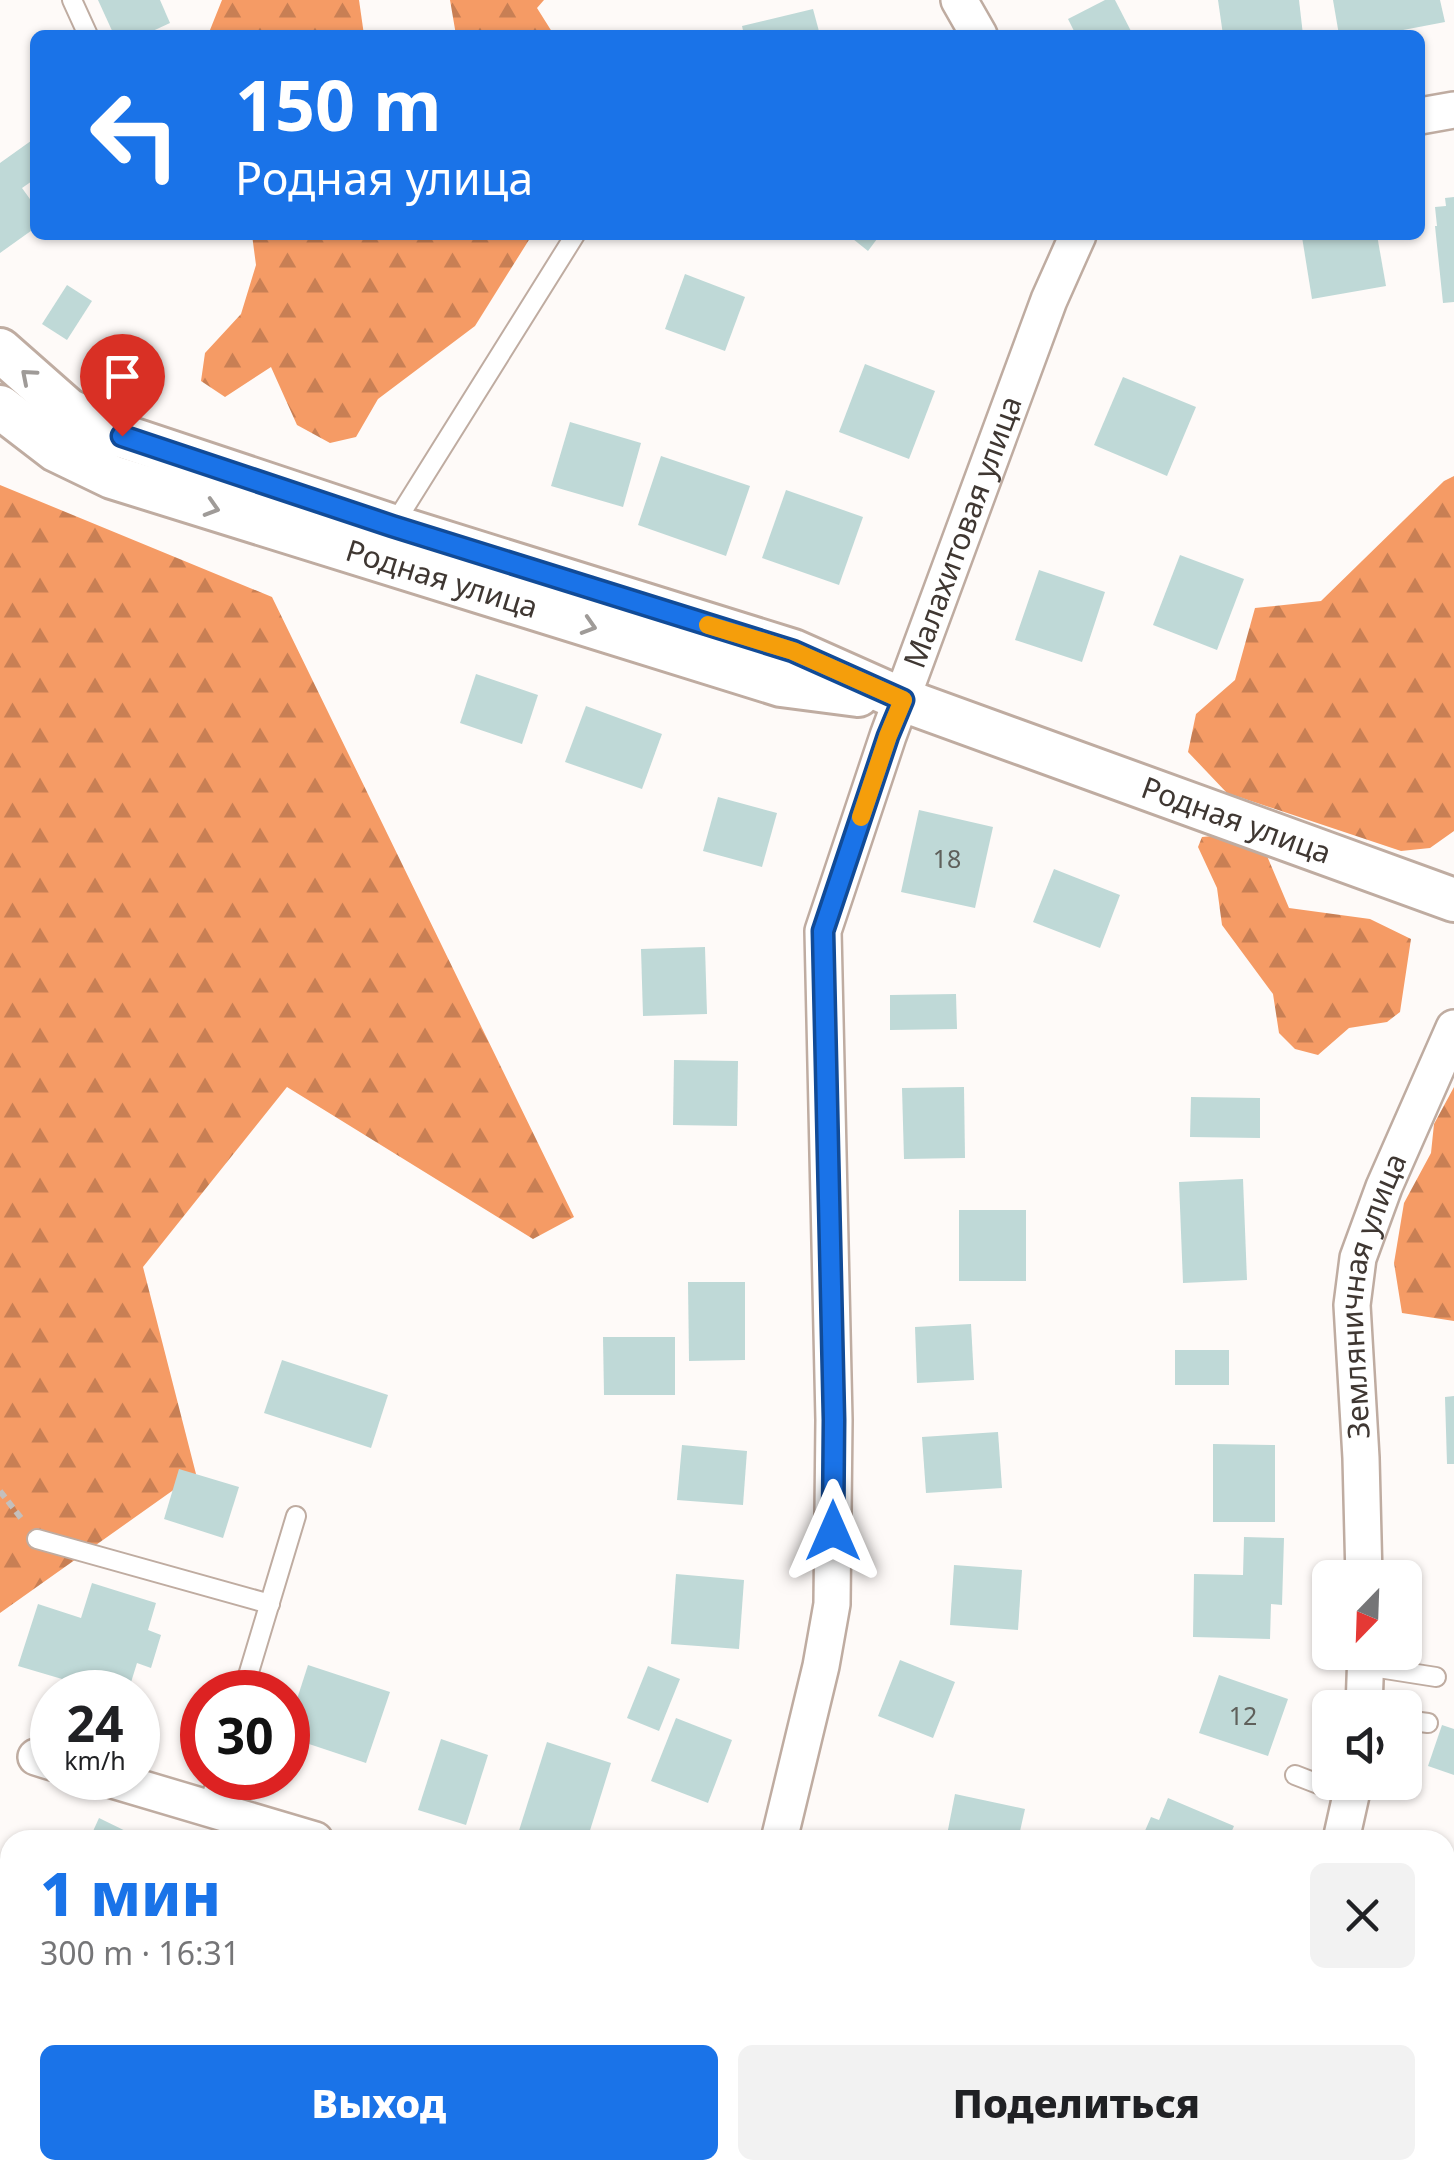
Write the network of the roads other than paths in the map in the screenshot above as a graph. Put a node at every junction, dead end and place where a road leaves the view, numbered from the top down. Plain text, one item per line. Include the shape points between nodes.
1 (72, 0) edge
2 (959, 0) edge
3 (86, 30) edge
4 (976, 30) edge
5 (1454, 110) edge
6 (1425, 115) edge
7 (573, 240) edge
8 (1076, 240) edge
9 (0, 350) edge
10 (0, 407) edge
11 (392, 526) junction
12 (903, 700) junction
13 (1454, 900) edge
14 (1454, 1028) edge
15 (296, 1516) dead end
16 (37, 1539) dead end
17 (1364, 1560) edge
18 (270, 1604) junction
19 (250, 1670) edge
20 (1407, 1670) edge
21 (1436, 1677) dead end
22 (1422, 1722) edge
23 (1428, 1723) dead end
24 (1295, 1776) dead end
25 (1312, 1780) edge
26 (227, 1800) edge
27 (1351, 1800) edge
28 (293, 1830) edge
29 (781, 1830) edge
30 (1343, 1830) edge

1 - 3 lane
2 - 4 street
5 - 6 street
7 - 11 lane
8 - 12 street, Малахитовая улица
11 -> 9 street, Родная улица via 122,436 68,410
10 -> 12 street, Родная улица via 56,450 112,477 780,685
11 - 12 street, Родная улица via 793,651
12 - 13 street, Родная улица
12 - 29 street, Малахитовая улица via 823,931 832,1604
14 - 17 street, Земляничная улица via 1358,1258 1352,1305
15 - 18 lane
16 - 18 lane
18 - 19 lane
20 - 21 lane
22 - 23 lane
24 - 25 lane
26 - 28 street
27 - 30 street

